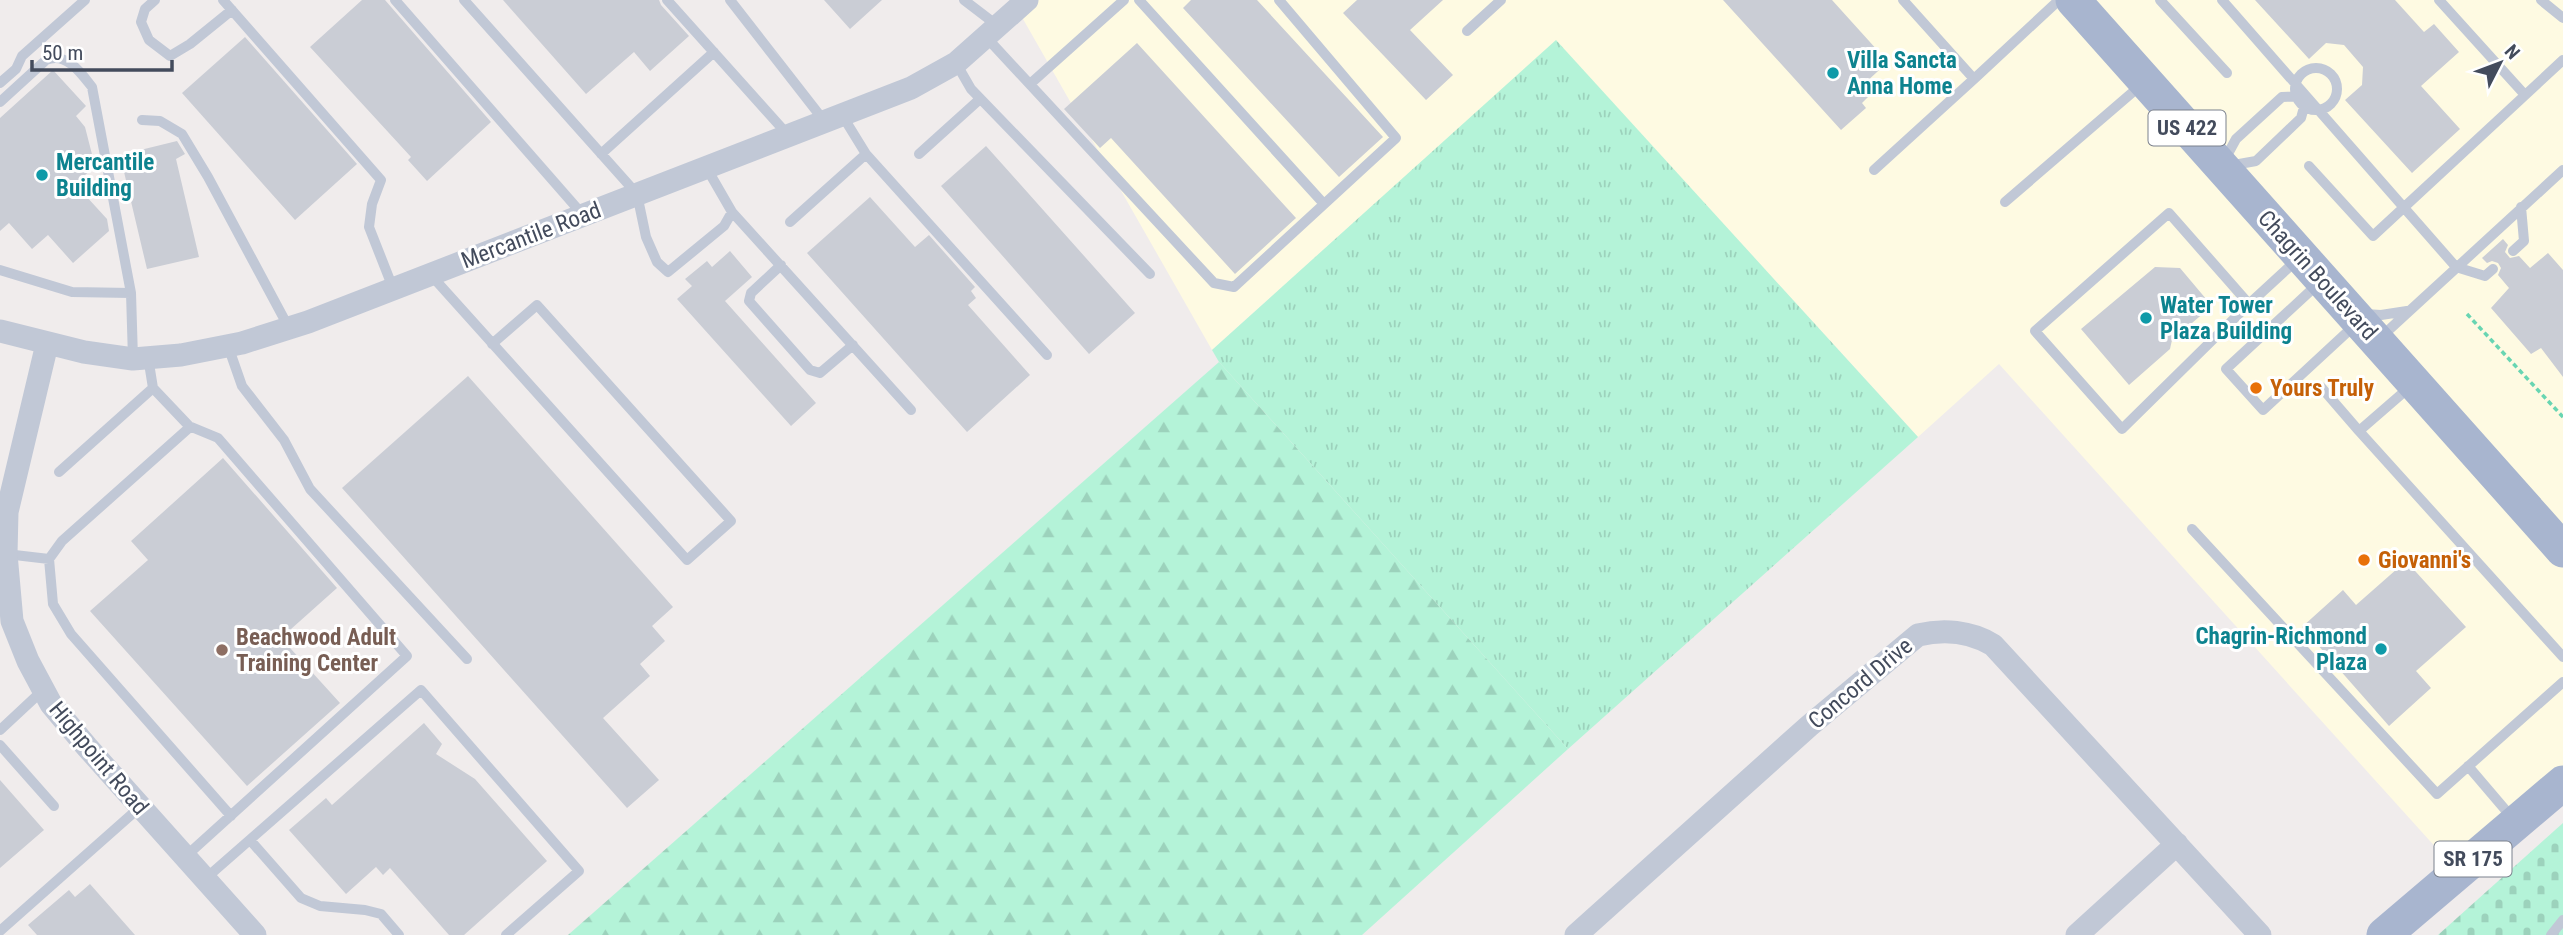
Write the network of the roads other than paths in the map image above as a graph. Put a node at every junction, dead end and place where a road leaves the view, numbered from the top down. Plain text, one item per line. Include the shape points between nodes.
1 (85, 0) edge
2 (155, 0) edge
3 (223, 0) edge
4 (394, 0) edge
5 (464, 0) edge
6 (667, 0) edge
7 (730, 0) edge
8 (964, 0) edge
9 (1124, 0) edge
10 (1139, 0) edge
11 (1279, 0) edge
12 (1501, 0) edge
13 (1903, 0) edge
14 (2059, 0) edge
15 (2073, 0) edge
16 (2177, 0) edge
17 (2222, 0) edge
18 (2439, 0) edge
19 (2541, 0) edge
20 (1026, 1) edge
21 (2164, 4) edge
22 (232, 10) junction
23 (2563, 18) edge
24 (992, 31) junction
25 (1467, 31) dead end
26 (714, 52) junction
27 (2563, 60) edge
28 (956, 63) junction
29 (2227, 73) dead end
30 (1974, 79) junction
31 (2145, 82) junction
32 (0, 83) edge
33 (2295, 83) junction
34 (1030, 84) junction
35 (2525, 95) junction
36 (980, 99) junction
37 (2302, 100) junction
38 (0, 102) edge
39 (2318, 110) junction
40 (834, 118) junction
41 (142, 120) dead end
42 (788, 135) junction
43 (601, 154) junction
44 (866, 154) junction
45 (919, 154) dead end
46 (2309, 166) dead end
47 (706, 167) junction
48 (2221, 167) junction
49 (1874, 170) dead end
50 (2563, 170) edge
51 (637, 194) junction
52 (2006, 201) dead end
53 (1324, 204) junction
54 (2403, 208) junction
55 (2521, 208) junction
56 (732, 212) junction
57 (583, 215) junction
58 (790, 222) dead end
59 (2513, 251) dead end
60 (781, 265) junction
61 (2456, 267) junction
62 (2311, 268) junction
63 (2493, 269) dead end
64 (0, 270) edge
65 (430, 274) junction
66 (1150, 274) dead end
67 (393, 289) junction
68 (131, 293) junction
69 (2249, 304) junction
70 (2416, 305) junction
71 (2363, 325) junction
72 (289, 328) junction
73 (0, 331) edge
74 (47, 344) junction
75 (492, 344) junction
76 (853, 345) junction
77 (228, 346) junction
78 (1047, 355) dead end
79 (141, 358) junction
80 (2414, 383) junction
81 (2321, 387) dead end
82 (153, 388) junction
83 (911, 410) dead end
84 (189, 426) junction
85 (2359, 431) junction
86 (59, 472) dead end
87 (2192, 529) dead end
88 (2563, 550) edge
89 (6, 554) junction
90 (49, 559) junction
91 (6, 623) edge
92 (2563, 657) edge
93 (467, 659) dead end
94 (2563, 682) edge
95 (43, 690) junction
96 (0, 730) edge
97 (0, 745) edge
98 (2468, 766) junction
99 (2563, 783) edge
100 (54, 806) dead end
101 (140, 807) junction
102 (231, 816) junction
103 (2516, 823) junction
104 (250, 840) junction
105 (2177, 844) junction
106 (186, 857) junction
107 (205, 879) junction
108 (2563, 920) edge
109 (0, 931) edge
110 (255, 935) edge
111 (399, 935) edge
112 (506, 935) edge
113 (1576, 935) edge
114 (2077, 935) edge
115 (2260, 935) edge
116 (2384, 935) edge
117 (2551, 935) edge

1 - 32 lane via 22,56 16,69
2 - 22 lane via 145,9 141,22 149,40 170,56
3 - 22 lane
4 - 57 lane
5 - 43 lane
6 - 26 lane
7 - 40 lane
8 - 24 lane
9 - 34 lane
10 - 53 lane
11 - 53 lane via 1396,138
12 - 25 lane
13 - 30 lane
14 - 30 lane
15 - 31 main road, Chagrin Boulevard / US 422
16 - 21 lane
17 - 33 lane
18 - 35 lane
19 - 23 lane
20 - 24 street, Mercantile Road
21 - 29 lane
22 - 67 lane via 381,180 369,228
24 - 28 street, Mercantile Road
24 - 34 lane
26 - 42 lane
26 - 43 lane
27 - 35 lane
28 - 36 lane
28 - 40 street, Mercantile Road via 911,88
30 - 49 lane
31 - 48 main road, Chagrin Boulevard / US 422
31 - 52 lane
33 - 37 lane
33 - 39 lane via 2310,68 2323,69 2334,78 2334,98
34 - 53 lane via 1214,283 1234,287
35 - 54 lane
36 - 45 lane
36 - 66 lane
37 - 39 lane
37 - 48 lane via 2282,97 2236,139
37 - 48 lane via 2301,118 2256,161
38 - 68 lane via 53,57 80,71 92,87
39 - 54 lane
40 - 42 street, Mercantile Road
40 - 44 lane
41 - 72 lane via 160,121 182,134
42 - 47 street, Mercantile Road
43 - 51 lane
44 - 58 lane
44 - 78 lane
46 - 54 lane via 2373,236
47 - 51 street, Mercantile Road
47 - 56 lane
48 - 62 main road, Chagrin Boulevard / US 422
50 - 55 lane
51 - 56 lane via 646,237 667,272 724,226
51 - 57 street, Mercantile Road
54 - 61 lane
55 - 59 lane via 2524,241
55 - 61 lane
56 - 60 lane
57 - 65 street, Mercantile Road
60 - 76 lane
60 - 76 lane via 751,293 749,301 810,370 820,373
61 - 63 lane via 2485,276
61 - 70 lane
62 - 69 lane
62 - 71 main road, Chagrin Boulevard / US 422
62 - 71 lane via 2226,369 2263,410
64 - 68 lane via 72,292
65 - 67 street, Mercantile Road
65 - 75 lane
67 - 72 street, Mercantile Road
68 - 79 lane
69 - 69 lane via 2122,429 2035,331 2169,213
70 - 71 lane
70 - 71 lane
71 - 80 main road, Chagrin Boulevard / US 422
72 - 77 street, Mercantile Road
73 - 74 street, Mercantile Road
74 - 79 street, Mercantile Road
74 - 89 street, Highpoint Road via 7,512
75 - 75 lane via 687,560 731,521 537,305
76 - 83 lane
77 - 79 street, Mercantile Road
77 - 93 lane via 242,386 284,440 310,489
79 - 82 lane
80 - 85 lane
80 - 88 main road, Chagrin Boulevard / US 422
81 - 85 lane
82 - 84 lane
82 - 86 lane
84 - 90 lane via 62,541
84 - 102 lane via 218,438 407,656
85 - 92 lane
87 - 98 lane via 2437,794
89 - 90 lane
89 - 91 street, Highpoint Road
90 - 102 lane via 53,604 71,634
91 - 95 street, Highpoint Road
94 - 98 lane
95 - 96 lane
95 - 101 street, Highpoint Road
97 - 100 lane
98 - 103 lane
99 - 103 main road, SR 175
101 - 106 street, Highpoint Road
101 - 109 lane
102 - 106 lane
103 - 116 main road, SR 175
104 - 107 lane
104 - 111 lane via 301,898 320,906 381,915
104 - 112 lane via 421,690 579,871
105 - 113 street, Concord Drive via 1993,645 1979,636 1937,630 1918,635 1809,726
105 - 114 street
105 - 115 street, Concord Drive
106 - 107 street, Highpoint Road
107 - 110 street, Highpoint Road
108 - 117 lane

